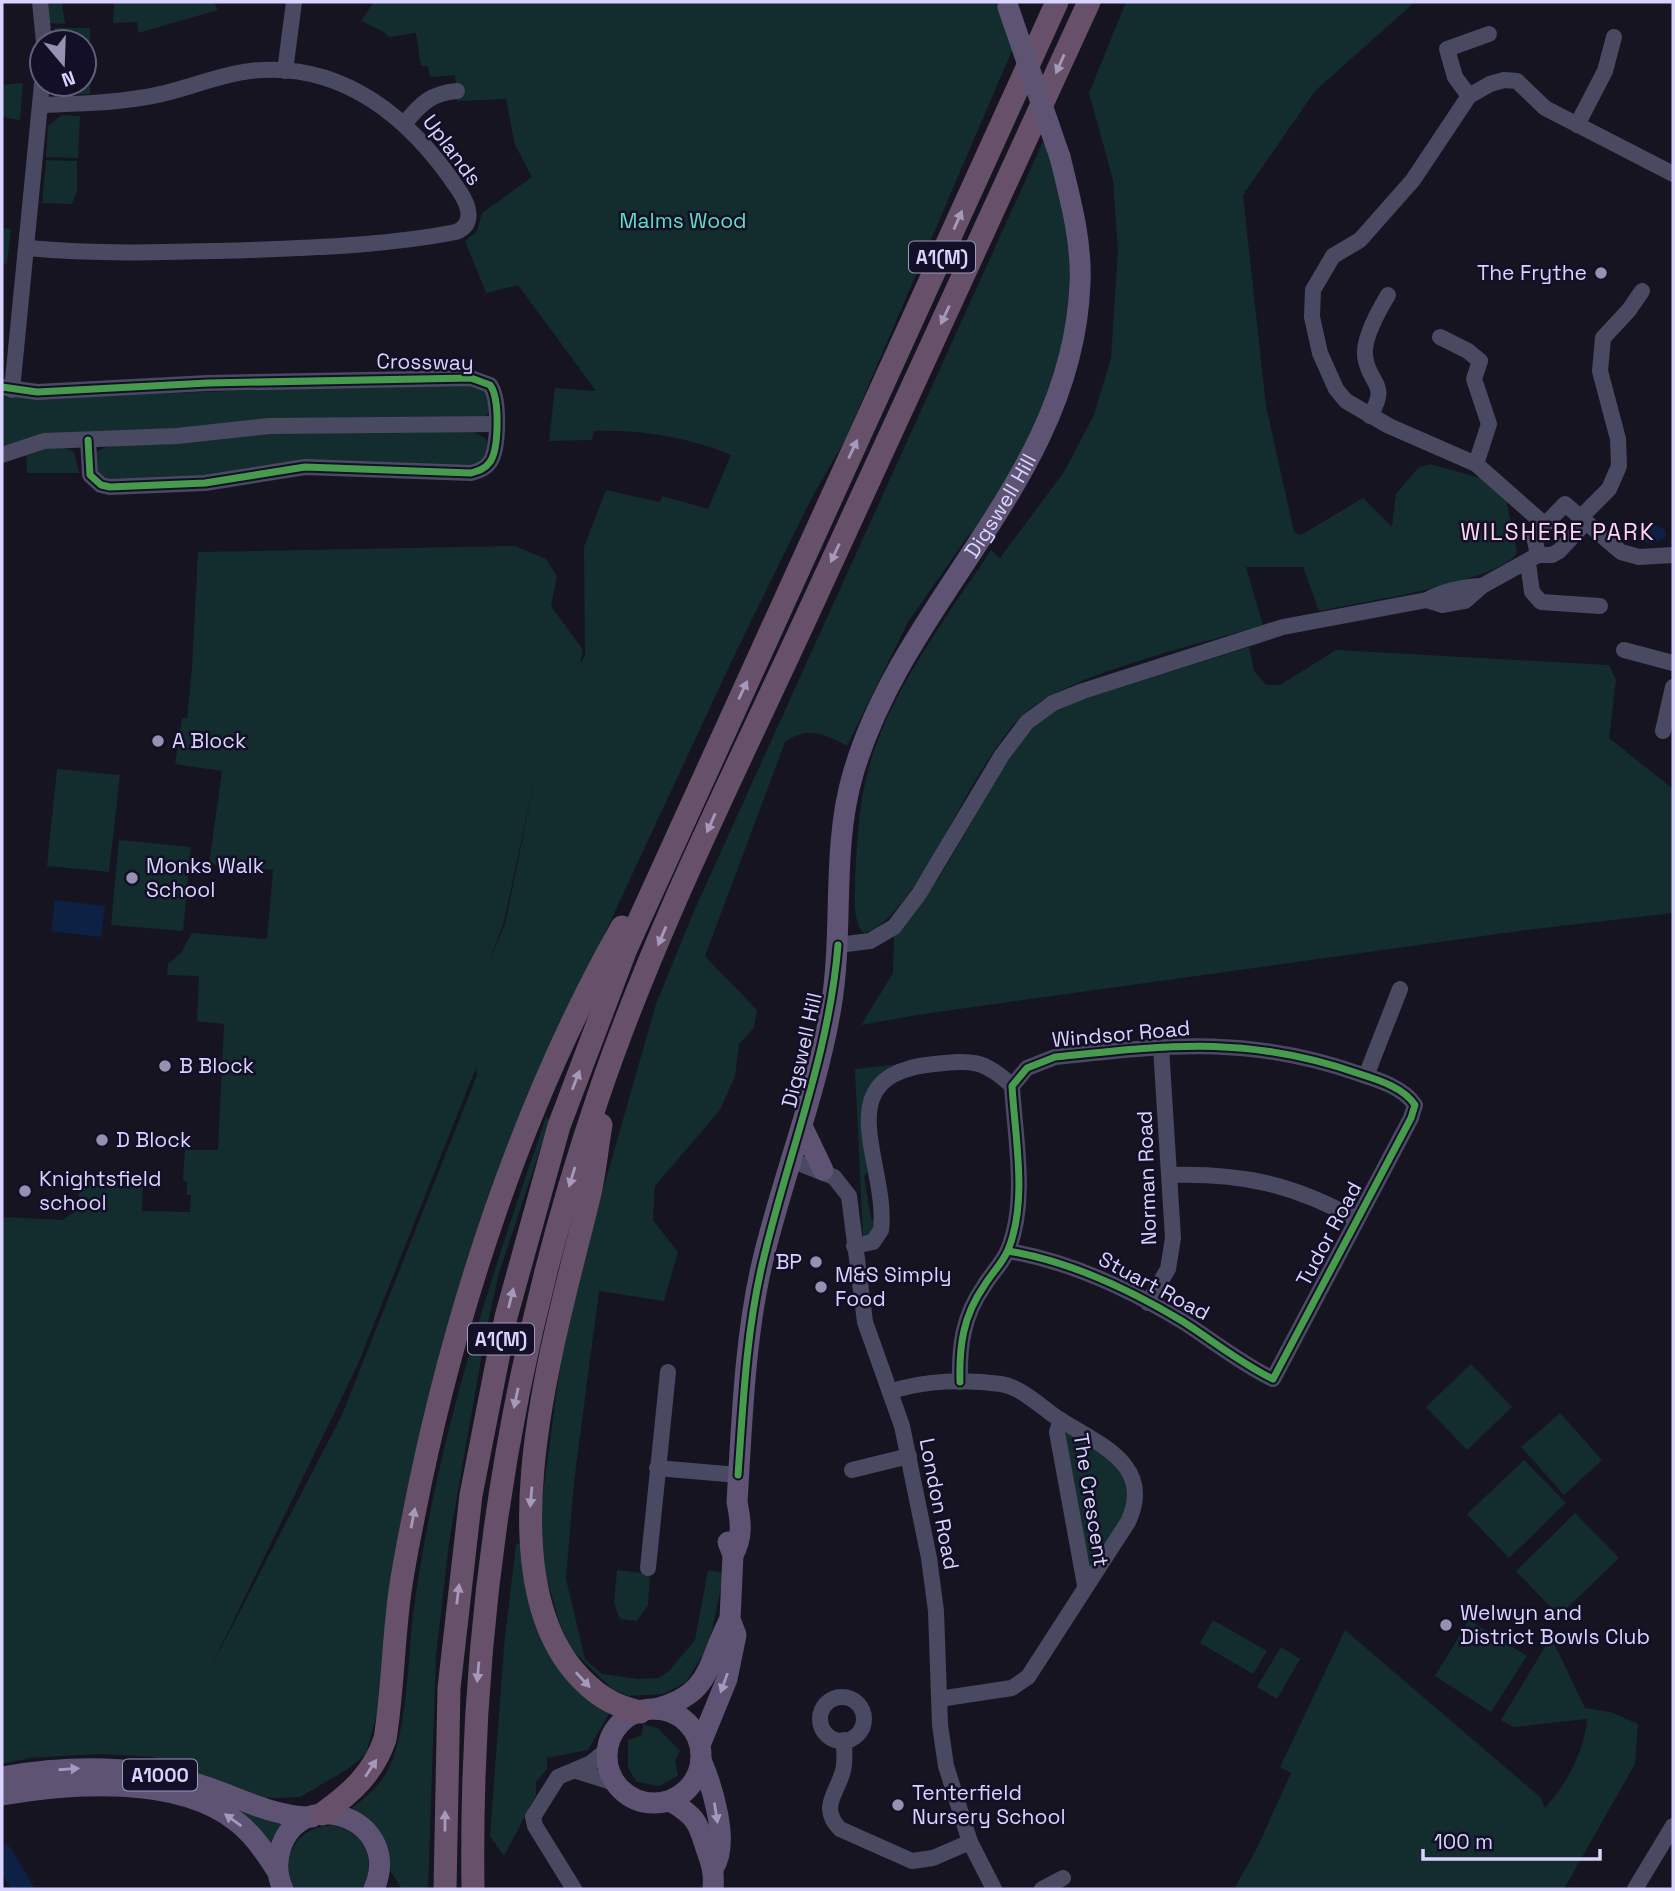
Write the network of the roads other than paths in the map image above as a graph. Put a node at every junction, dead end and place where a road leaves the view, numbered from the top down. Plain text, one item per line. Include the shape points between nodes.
1 (40, 2) edge
2 (294, 2) edge
3 (1057, 2) edge
4 (1088, 2) edge
5 (1007, 4) edge
6 (43, 28) edge
7 (1489, 34) dead end
8 (1614, 37) dead end
9 (285, 71) junction
10 (457, 91) dead end
11 (1469, 96) junction
12 (41, 98) edge
13 (40, 105) junction
14 (405, 123) junction
15 (1577, 125) junction
16 (1673, 174) edge
17 (28, 248) junction
18 (1642, 291) dead end
19 (1388, 295) dead end
20 (1440, 337) dead end
21 (7, 389) edge
22 (1370, 416) junction
23 (496, 424) junction
24 (88, 440) junction
25 (2, 455) edge
26 (1476, 464) junction
27 (1584, 519) junction
28 (1544, 524) junction
29 (1673, 555) edge
30 (1533, 559) junction
31 (1600, 606) dead end
32 (1624, 650) dead end
33 (1673, 663) edge
34 (1673, 687) edge
35 (1663, 731) dead end
36 (685, 817) junction
37 (838, 945) junction
38 (1400, 989) dead end
39 (1161, 1047) junction
40 (609, 1066) junction
41 (1366, 1076) junction
42 (1012, 1086) junction
43 (1415, 1105) joint
44 (802, 1126) junction
45 (791, 1160) junction
46 (823, 1170) junction
47 (1170, 1175) junction
48 (1356, 1219) junction
49 (854, 1246) junction
50 (1007, 1251) junction
51 (1148, 1303) junction
52 (668, 1372) dead end
53 (1273, 1379) joint
54 (960, 1382) junction
55 (890, 1392) junction
56 (1061, 1420) junction
57 (909, 1456) junction
58 (657, 1468) junction
59 (852, 1470) dead end
60 (738, 1475) junction
61 (648, 1568) dead end
62 (1085, 1586) junction
63 (730, 1619) junction
64 (939, 1699) junction
65 (646, 1710) junction
66 (844, 1740) dead end
67 (607, 1750) junction
68 (701, 1752) junction
69 (577, 1771) junction
70 (2, 1777) edge
71 (615, 1783) junction
72 (2, 1795) edge
73 (670, 1801) junction
74 (317, 1815) junction
75 (1673, 1826) edge
76 (970, 1842) junction
77 (714, 1867) junction
78 (1063, 1878) dead end
79 (377, 1879) edge
80 (280, 1880) edge
81 (391, 1889) edge
82 (445, 1889) edge
83 (473, 1889) edge
84 (574, 1889) edge
85 (713, 1889) edge
86 (994, 1889) edge
87 (1042, 1889) edge
88 (1635, 1889) edge

1 - 6 street
2 - 9 street
36 -> 3 highway, A1(M)
4 -> 40 highway, A1(M) via 711,824
5 - 37 main road, Digswell Hill, bridge via 1060,157 1077,237 1080,282 1067,370 1054,409 1017,484 923,625 871,723 846,812
7 - 11 street via 1447,49 1455,77
8 - 15 street via 1605,71
9 - 13 street, Uplands via 250,71 149,97
9 - 14 street, Uplands via 344,85
10 - 14 street via 439,93 423,102
11 - 15 street via 1490,85 1517,81 1545,108
11 - 22 street via 1413,180 1360,240 1325,265 1313,290 1314,331 1326,371 1346,401
12 - 13 street
13 - 17 street
14 - 17 street, Uplands via 464,198 469,211 463,229 406,242 354,246 122,253
15 - 16 street
17 - 21 street
18 - 27 street via 1603,338 1600,371 1618,439 1619,466 1609,489
19 - 22 street via 1373,321 1365,351 1380,388
20 - 26 street via 1480,361 1474,379 1489,424
21 - 23 street, Crossway via 471,378 494,390
22 - 26 street
23 - 24 street via 269,426
23 - 24 street, Crossway via 492,459 471,473 306,467 178,486 101,485 88,468
24 - 25 street via 44,441
26 - 28 street
27 - 28 street via 1565,504
27 - 29 street via 1629,555
27 - 30 street via 1559,551
28 - 30 street via 1534,536
30 - 31 street via 1532,592 1541,602
30 - 37 street via 1482,586 1283,627 1053,704 1027,722 1002,755 919,894 894,927 870,941
32 - 33 street
34 - 35 street
74 -> 36 highway, A1(M) via 362,1782 385,1740 398,1605 414,1514 450,1360 509,1178 571,1021
82 -> 36 highway, A1(M) via 449,1688 462,1556 494,1366 559,1126 626,949
37 - 44 main road, Digswell Hill via 829,1019
38 - 41 street
39 - 41 street, Windsor Road via 1224,1045 1278,1051
39 - 42 street, Windsor Road via 1047,1058 1027,1068
39 - 47 street, Norman Road
40 -> 65 highway, A1(M) via 591,1190 549,1370 533,1476 530,1541 541,1608 567,1662 604,1699 624,1708
40 -> 83 highway, A1(M) via 537,1301 499,1495 477,1691
41 - 43 street, Windsor Road via 1406,1094
42 - 49 street via 982,1063 961,1061 906,1067 885,1079 872,1097 868,1124 882,1224 876,1240
42 - 50 street via 1018,1193
43 - 48 street, Tudor Road
44 - 45 main road, Digswell Hill
44 - 46 main road
45 - 46 street, London Road
45 - 60 main road, Digswell Hill via 755,1300
46 - 49 street, London Road via 841,1182 849,1196
47 - 48 street via 1233,1175 1264,1181 1309,1194
47 - 51 street, Norman Road via 1172,1255
48 - 53 street, Tudor Road
49 - 55 street, London Road via 865,1322
50 - 51 street, Stuart Road via 1070,1267
50 - 54 street via 967,1317 960,1345
51 - 53 street, Stuart Road
52 - 58 street
54 - 55 street, The Crescent
54 - 56 street, The Crescent via 1010,1386
55 - 57 street, London Road
56 - 62 street, The Crescent via 1057,1432
56 - 62 street, The Crescent via 1123,1461 1135,1498 1128,1522
57 - 59 street
57 - 64 street, London Road via 933,1585
58 - 60 street
58 - 61 street
60 - 63 main road, Digswell Hill via 728,1536 733,1555
62 - 64 street, The Crescent via 1022,1683
63 - 65 main road via 699,1686 684,1700
63 -> 68 main road via 736,1635 731,1664
64 - 76 street, London Road via 946,1766
65 - 67 main road via 618,1726
65 - 68 main road via 666,1711 687,1723
66 - 76 street via 842,1775 829,1804 840,1829 912,1861 933,1858
67 - 69 street
67 - 71 main road
68 - 73 main road via 692,1785
68 -> 77 main road via 720,1836 721,1857
69 - 71 street
69 - 84 street via 551,1783 533,1817
70 -> 74 main road, A1000 via 79,1768 137,1771 190,1781 279,1813
71 - 73 main road via 639,1801
80 -> 72 main road, A1000 via 257,1840 237,1822 214,1808 180,1797 86,1786
73 - 77 main road via 699,1823
74 - 79 main road via 348,1818 369,1832 380,1856
74 - 80 main road via 299,1823 282,1844
75 - 88 street
76 - 86 street, London Road
77 - 85 main road
78 - 87 street
79 - 81 main road

